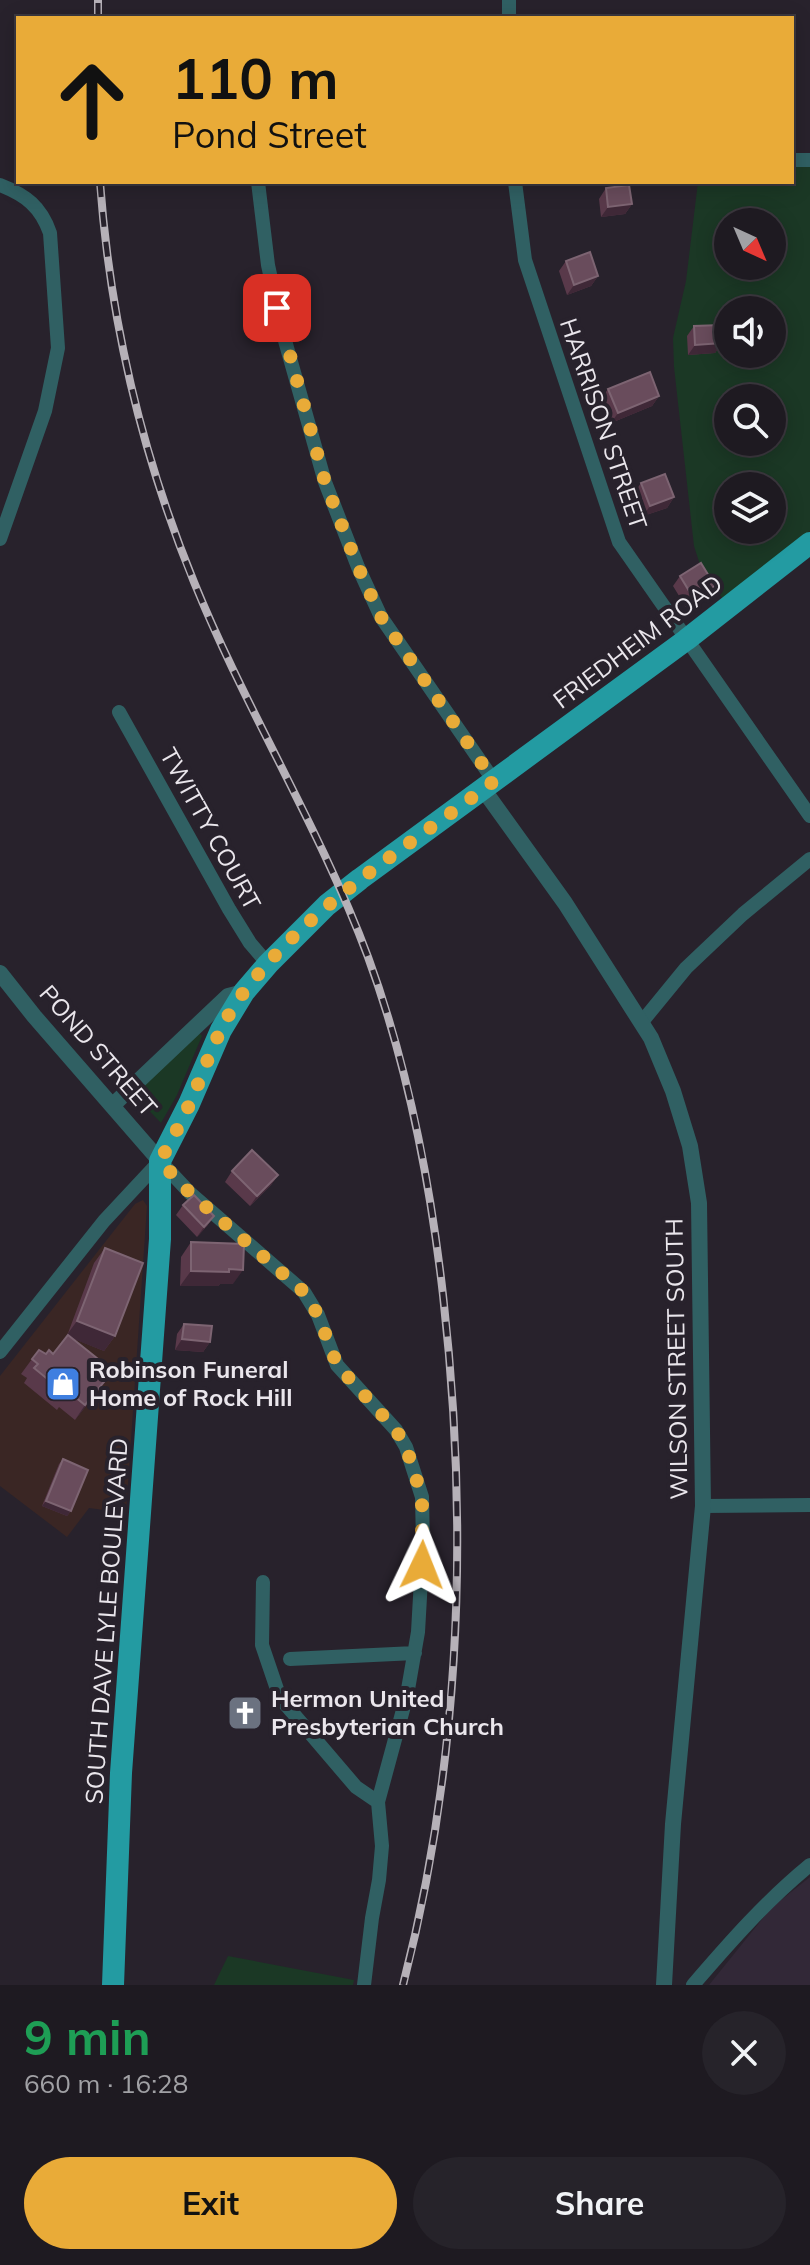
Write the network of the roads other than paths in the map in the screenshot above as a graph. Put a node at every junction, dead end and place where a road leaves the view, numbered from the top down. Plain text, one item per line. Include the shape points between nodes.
1 (258, 184) edge
2 (515, 184) edge
3 (0, 185) edge
4 (0, 539) edge
5 (810, 543) edge
6 (686, 640) junction
7 (119, 712) dead end
8 (489, 785) junction
9 (810, 816) edge
10 (810, 859) edge
11 (268, 964) junction
12 (0, 973) edge
13 (244, 992) junction
14 (641, 1023) junction
15 (113, 1105) junction
16 (160, 1161) junction
17 (0, 1352) edge
18 (809, 1505) edge
19 (703, 1506) junction
20 (263, 1582) dead end
21 (415, 1653) junction
22 (290, 1659) dead end
23 (378, 1802) junction
24 (810, 1865) edge
25 (113, 1985) edge
26 (364, 1985) edge
27 (664, 1985) edge
28 (693, 1985) edge

1 - 8 street via 282,330 325,482 352,553 381,617
2 - 6 street, HARRISON STREET via 525,260 613,530
3 - 4 street via 41,210 50,233 58,348 45,411
5 - 6 main road, FRIEDHEIM ROAD
6 - 8 main road, FRIEDHEIM ROAD
6 - 9 street, HARRISON STREET
7 - 11 street, TWITTY COURT via 229,909
8 - 11 main road, FRIEDHEIM ROAD via 341,894
8 - 14 street, WILSON STREET SOUTH
10 - 14 street via 686,968
11 - 13 main road, SOUTH DAVE LYLE BOULEVARD
12 - 15 street, POND STREET
13 - 15 street via 228,996
13 - 16 main road, SOUTH DAVE LYLE BOULEVARD
14 - 19 street, WILSON STREET SOUTH via 673,1091 690,1146 699,1203
15 - 16 street, POND STREET
16 - 17 street via 104,1221
16 - 21 street, POND STREET via 304,1292 337,1365 406,1447 422,1497
16 - 25 main road, SOUTH DAVE LYLE BOULEVARD via 160,1239 121,1773
18 - 19 street
19 - 27 street, WILSON STREET SOUTH via 674,1811
20 - 23 street via 262,1645 280,1698 356,1787
21 - 22 street
21 - 23 street, POND STREET
23 - 26 street via 382,1846
24 - 28 street via 780,1890

